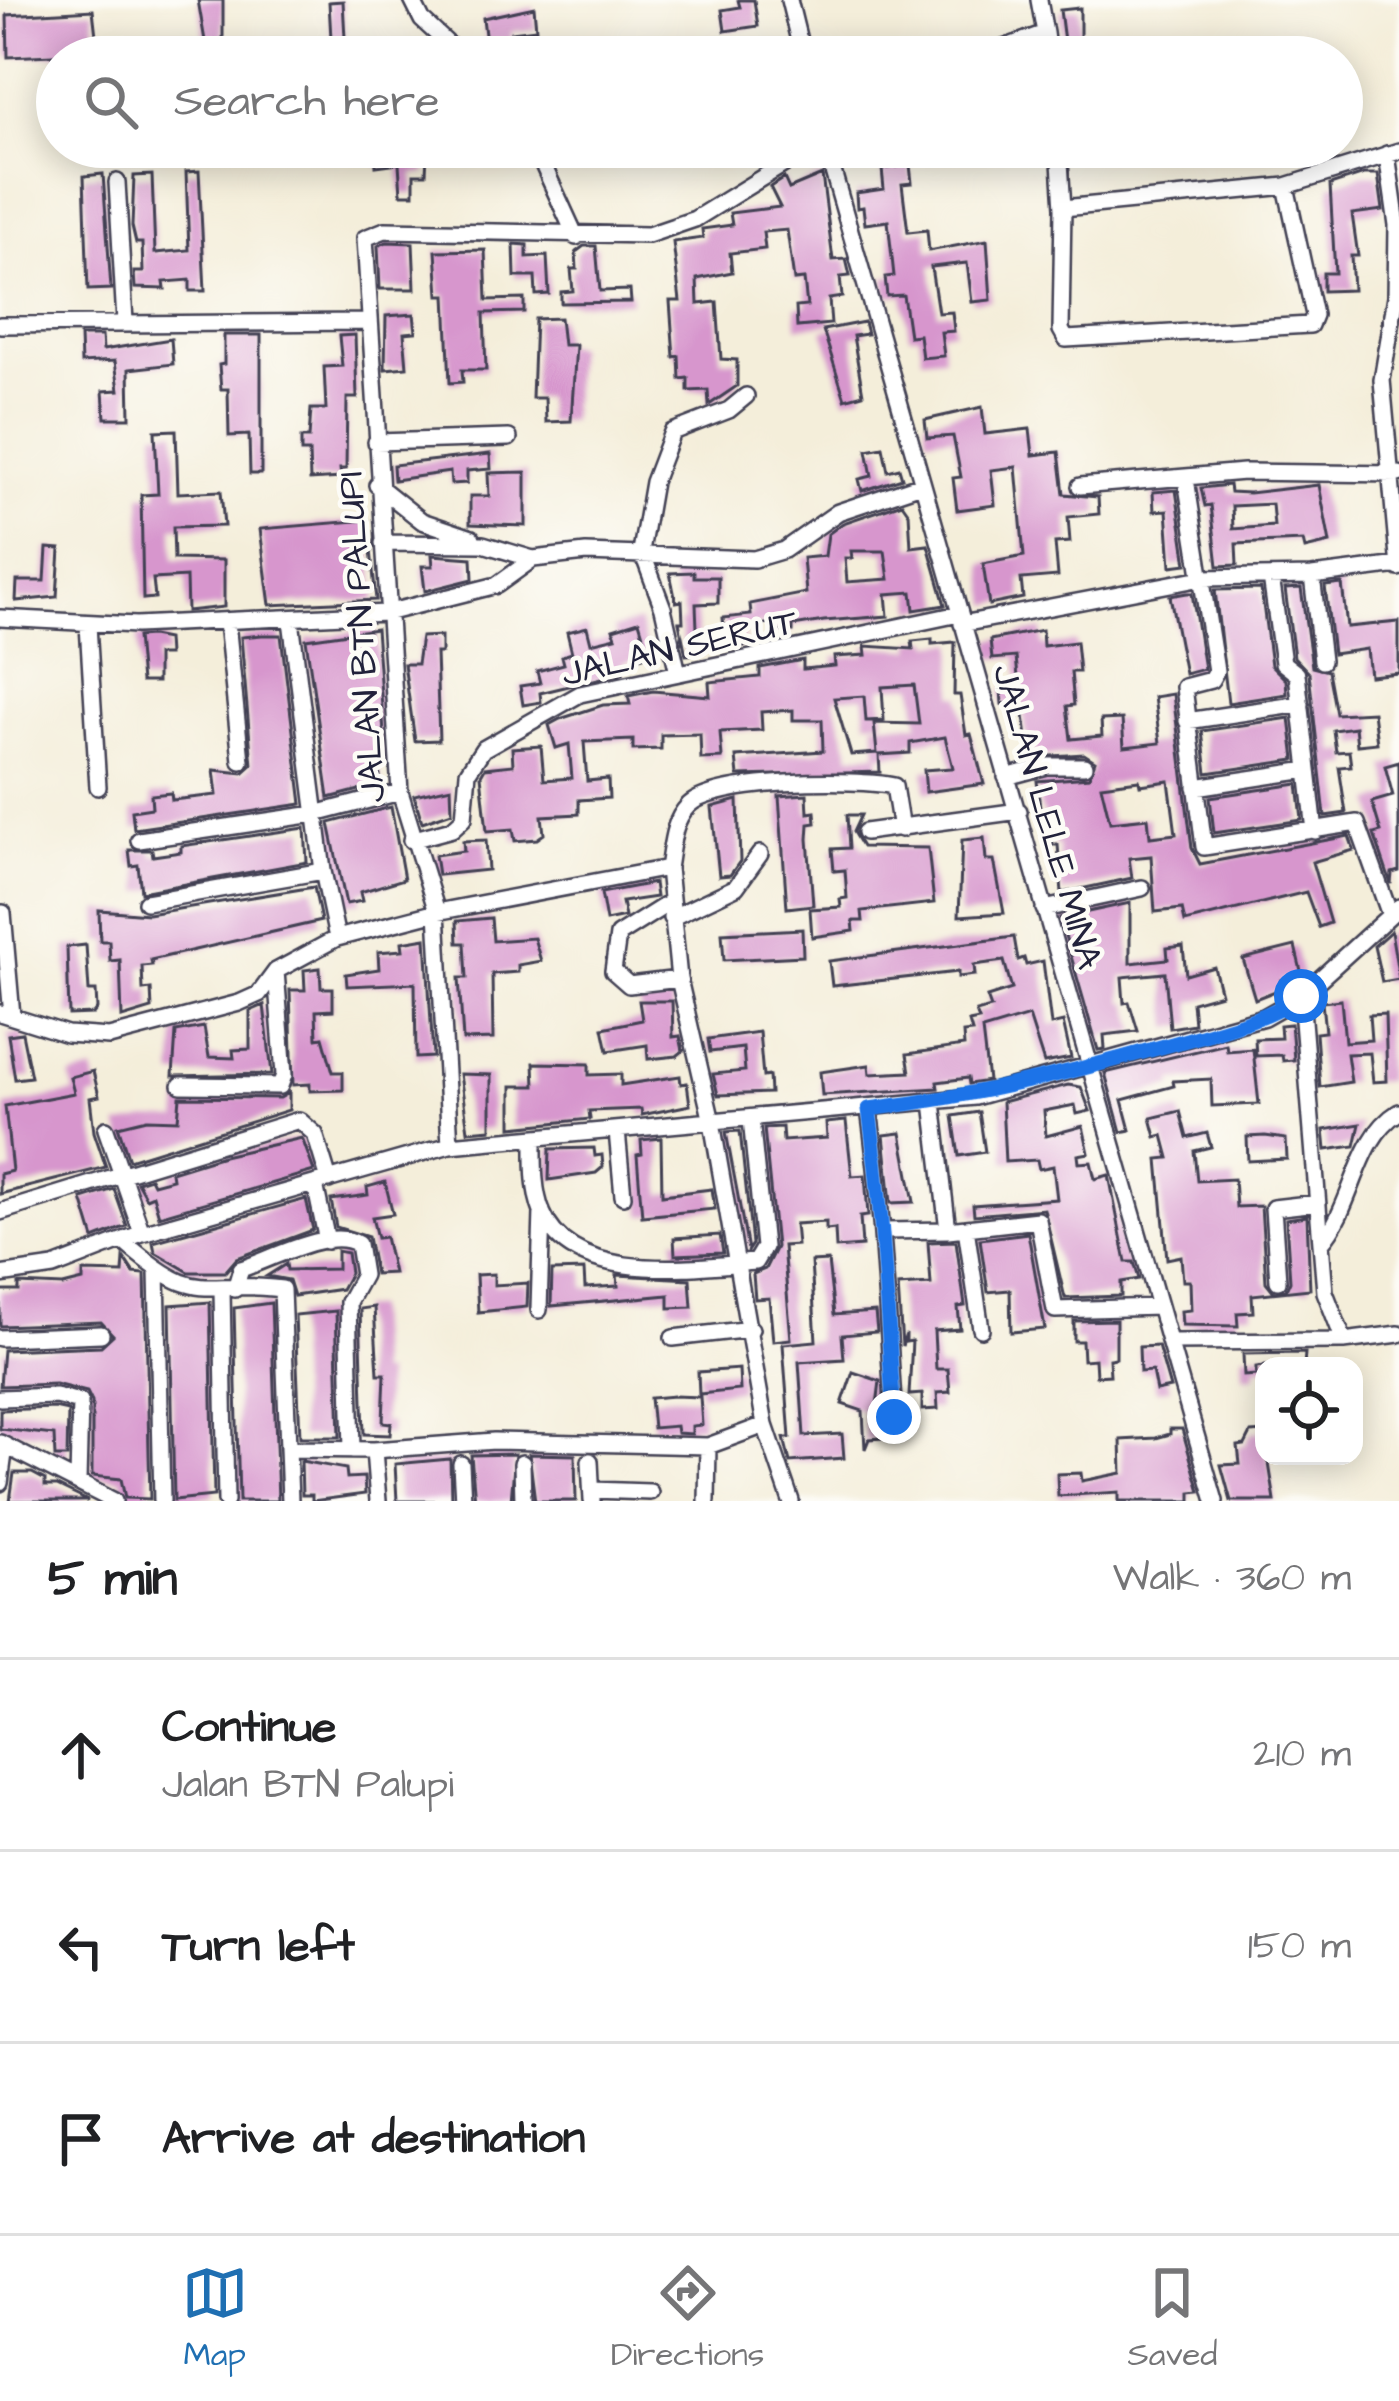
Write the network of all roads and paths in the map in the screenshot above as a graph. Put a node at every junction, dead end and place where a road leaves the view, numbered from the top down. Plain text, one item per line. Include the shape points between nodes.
1 (412, 0) edge
2 (789, 0) edge
3 (1039, 0) edge
4 (1045, 32) junction
5 (439, 36) edge
6 (798, 36) edge
7 (1035, 36) edge
8 (1045, 36) edge
9 (1393, 152) edge
10 (1363, 162) edge
11 (545, 168) edge
12 (777, 168) edge
13 (832, 168) edge
14 (1061, 168) edge
15 (1343, 168) edge
16 (117, 182) dead end
17 (1286, 186) junction
18 (1064, 208) junction
19 (1398, 225) edge
20 (576, 237) junction
21 (1398, 296) edge
22 (125, 322) junction
23 (368, 322) junction
24 (0, 325) edge
25 (746, 396) dead end
26 (509, 438) dead end
27 (376, 442) junction
28 (1397, 474) edge
29 (1186, 479) junction
30 (377, 484) junction
31 (922, 484) junction
32 (1080, 486) dead end
33 (422, 521) junction
34 (383, 542) junction
35 (483, 544) junction
36 (642, 557) junction
37 (533, 559) junction
38 (1399, 567) edge
39 (1312, 576) junction
40 (1271, 577) junction
41 (1202, 578) junction
42 (386, 613) junction
43 (0, 618) edge
44 (961, 619) junction
45 (290, 620) junction
46 (227, 622) junction
47 (88, 625) junction
48 (1322, 661) dead end
49 (678, 673) junction
50 (1300, 704) junction
51 (1187, 721) junction
52 (241, 761) dead end
53 (1084, 766) dead end
54 (1308, 770) junction
55 (1006, 777) junction
56 (98, 787) dead end
57 (1196, 787) junction
58 (400, 792) junction
59 (1019, 812) junction
60 (315, 814) junction
61 (901, 829) junction
62 (866, 832) dead end
63 (1315, 832) junction
64 (139, 840) dead end
65 (411, 840) junction
66 (760, 854) dead end
67 (668, 868) junction
68 (322, 871) junction
69 (1142, 888) dead end
70 (146, 902) dead end
71 (1044, 909) junction
72 (670, 910) junction
73 (1395, 911) edge
74 (437, 912) junction
75 (3, 913) dead end
76 (337, 938) junction
77 (276, 971) junction
78 (679, 979) junction
79 (1301, 996) junction
80 (6, 1015) edge
81 (1090, 1067) junction
82 (182, 1085) dead end
83 (933, 1102) junction
84 (869, 1109) junction
85 (1399, 1112) edge
86 (751, 1119) junction
87 (712, 1122) junction
88 (106, 1129) dead end
89 (617, 1130) junction
90 (534, 1138) junction
91 (450, 1145) junction
92 (120, 1174) junction
93 (322, 1182) junction
94 (623, 1196) dead end
95 (1317, 1203) junction
96 (542, 1211) junction
97 (0, 1212) edge
98 (957, 1229) junction
99 (886, 1231) junction
100 (142, 1233) junction
101 (327, 1241) junction
102 (124, 1242) junction
103 (1321, 1243) junction
104 (736, 1264) junction
105 (157, 1270) junction
106 (0, 1275) edge
107 (1278, 1281) dead end
108 (228, 1290) junction
109 (1160, 1307) junction
110 (538, 1310) dead end
111 (751, 1329) junction
112 (981, 1329) dead end
113 (101, 1334) dead end
114 (1399, 1334) edge
115 (0, 1338) edge
116 (673, 1338) dead end
117 (1344, 1341) junction
118 (1170, 1342) junction
119 (0, 1398) edge
120 (894, 1417) dead end
121 (765, 1425) junction
122 (3, 1444) edge
123 (708, 1446) junction
124 (290, 1449) junction
125 (352, 1450) junction
126 (374, 1450) junction
127 (590, 1461) dead end
128 (522, 1463) dead end
129 (461, 1464) dead end
130 (78, 1481) junction
131 (0, 1484) edge
132 (650, 1492) dead end
133 (592, 1495) edge
134 (114, 1501) edge
135 (162, 1501) edge
136 (226, 1501) edge
137 (290, 1501) edge
138 (378, 1501) edge
139 (463, 1501) edge
140 (524, 1501) edge
141 (707, 1501) edge
142 (791, 1501) edge
143 (1216, 1501) edge

1 - 5 street
2 - 6 street
3 - 4 street
4 - 7 street
4 - 8 street
9 - 10 street
9 - 19 street
11 - 20 street
12 - 20 street, JALAN BTN PALUPI via 683,225 648,235
13 - 31 street, JALAN LELE MINA
14 - 18 street
15 - 17 street
16 - 22 street
17 - 18 street
17 - 18 street via 1310,325 1066,339
19 - 21 street
20 - 23 street, JALAN BTN PALUPI via 374,230 364,247
21 - 28 street via 1382,380
22 - 23 street
22 - 24 street
23 - 27 street, JALAN BTN PALUPI
25 - 36 street via 673,432 653,482
26 - 27 street
27 - 30 street, JALAN BTN PALUPI
28 - 29 street
28 - 38 street
29 - 32 street
29 - 41 street
30 - 33 street
30 - 34 street, JALAN BTN PALUPI
31 - 36 street via 838,512 774,556
31 - 44 street, JALAN LELE MINA
33 - 34 street
33 - 35 street
34 - 35 street
34 - 42 street, JALAN BTN PALUPI
35 - 37 street
36 - 37 street
36 - 49 street
37 - 42 street via 497,585
38 - 39 street, JALAN SERUT
39 - 40 street, JALAN SERUT
39 - 48 street
40 - 41 street, JALAN SERUT
40 - 50 street via 1282,660 1296,669
41 - 44 street, JALAN SERUT
41 - 51 street via 1215,674 1185,686
42 - 45 street
42 - 58 street, JALAN BTN PALUPI
43 - 47 street
44 - 49 street, JALAN SERUT
44 - 55 street, JALAN LELE MINA
45 - 46 street
45 - 60 street
46 - 47 street
46 - 52 street
47 - 56 street
49 - 65 street, JALAN SERUT via 580,694 525,721 472,760 460,823
50 - 51 street
50 - 54 street
51 - 57 street
53 - 55 street
54 - 57 street
54 - 63 street
55 - 59 street, JALAN LELE MINA
57 - 63 street via 1207,849
58 - 60 street
58 - 65 street, JALAN BTN PALUPI
59 - 61 street
59 - 71 street, JALAN LELE MINA
60 - 64 street
60 - 68 street
61 - 62 street
61 - 67 street via 894,786 741,788 690,803 677,822
63 - 73 street via 1362,827
65 - 74 street, JALAN BTN PALUPI
66 - 72 street via 736,886
67 - 72 street
67 - 74 street
68 - 70 street
68 - 76 street
69 - 71 street
71 - 81 street, JALAN LELE MINA
72 - 78 street
72 - 78 street via 618,935 612,962 629,985
73 - 79 street
74 - 76 street
74 - 91 street, JALAN BTN PALUPI
75 - 80 street
76 - 77 street
77 - 80 street via 239,1004 109,1037
77 - 82 street via 280,1086
78 - 87 street
79 - 81 street via 1264,1017
79 - 95 street
81 - 83 street
81 - 109 street, JALAN LELE MINA
83 - 84 street
83 - 98 street
84 - 86 street
84 - 99 street
85 - 103 street via 1374,1132 1342,1216
86 - 87 street
86 - 104 street via 764,1253
87 - 89 street
87 - 104 street
88 - 92 street
89 - 90 street
89 - 94 street
90 - 91 street
90 - 96 street
91 - 93 street
92 - 93 street via 304,1120 315,1134
92 - 97 street
92 - 100 street
93 - 100 street
93 - 101 street
95 - 103 street
95 - 107 street via 1273,1208
96 - 104 street via 573,1249 598,1259
96 - 110 street
98 - 99 street
98 - 109 street via 1037,1220 1059,1313
98 - 112 street
99 - 120 street
100 - 102 street
101 - 108 street via 241,1269
101 - 125 street via 355,1240 363,1275 348,1302
102 - 105 street
102 - 106 street via 54,1267
103 - 117 street via 1325,1292
104 - 111 street
105 - 108 street via 190,1288
105 - 135 street
108 - 124 street via 284,1294
108 - 136 street
109 - 118 street, JALAN LELE MINA
111 - 116 street
111 - 121 street
113 - 115 street
114 - 117 street
117 - 118 street
118 - 143 street, JALAN LELE MINA
119 - 130 street via 80,1402
121 - 123 street
121 - 142 street
122 - 130 street
122 - 131 street
123 - 126 street via 494,1441
123 - 141 street
124 - 125 street
124 - 137 street
125 - 126 street
126 - 138 street
127 - 133 street
128 - 140 street
129 - 139 street
130 - 134 street
132 - 133 street

